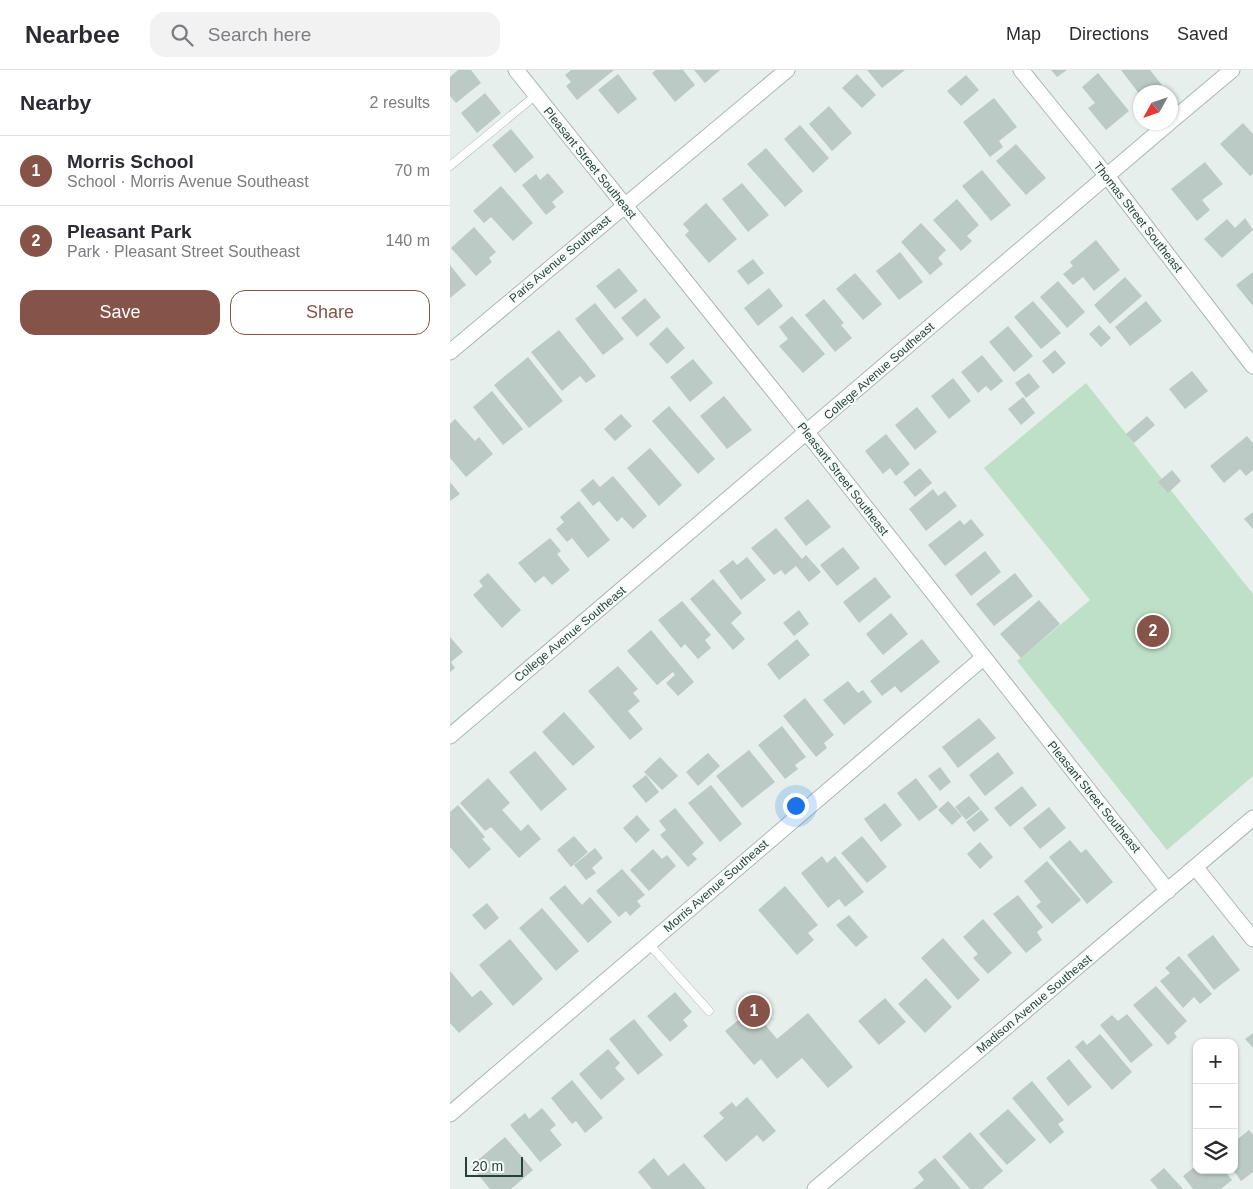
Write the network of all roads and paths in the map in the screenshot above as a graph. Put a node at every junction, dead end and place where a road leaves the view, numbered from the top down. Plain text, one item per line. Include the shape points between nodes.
1 (516, 70) edge
2 (786, 70) edge
3 (1021, 70) edge
4 (1232, 70) edge
5 (536, 95) junction
6 (1178, 115) edge
7 (1161, 130) edge
8 (450, 166) edge
9 (1107, 176) junction
10 (624, 206) junction
11 (450, 352) edge
12 (1253, 366) edge
13 (807, 433) junction
14 (983, 658) junction
15 (450, 736) edge
16 (1253, 818) edge
17 (1196, 868) junction
18 (1168, 891) junction
19 (1253, 939) edge
20 (649, 944) junction
21 (709, 1011) dead end
22 (450, 1114) edge
23 (815, 1189) edge

1 - 5 street, Pleasant Street Southeast
2 - 10 street, Paris Avenue Southeast
3 - 9 street, Thomas Street Southeast
4 - 6 street, College Avenue Southeast
5 - 8 lane
5 - 10 street, Pleasant Street Southeast
7 - 9 street, College Avenue Southeast
9 - 12 street, Thomas Street Southeast
9 - 13 street, College Avenue Southeast
10 - 11 street, Paris Avenue Southeast
10 - 13 street, Pleasant Street Southeast
13 - 14 street, Pleasant Street Southeast
13 - 15 street, College Avenue Southeast
14 - 18 street, Pleasant Street Southeast
14 - 20 street, Morris Avenue Southeast
16 - 17 street, Madison Avenue Southeast
17 - 18 street, Madison Avenue Southeast
17 - 19 street
18 - 23 street, Madison Avenue Southeast
20 - 21 lane
20 - 22 street, Morris Avenue Southeast

